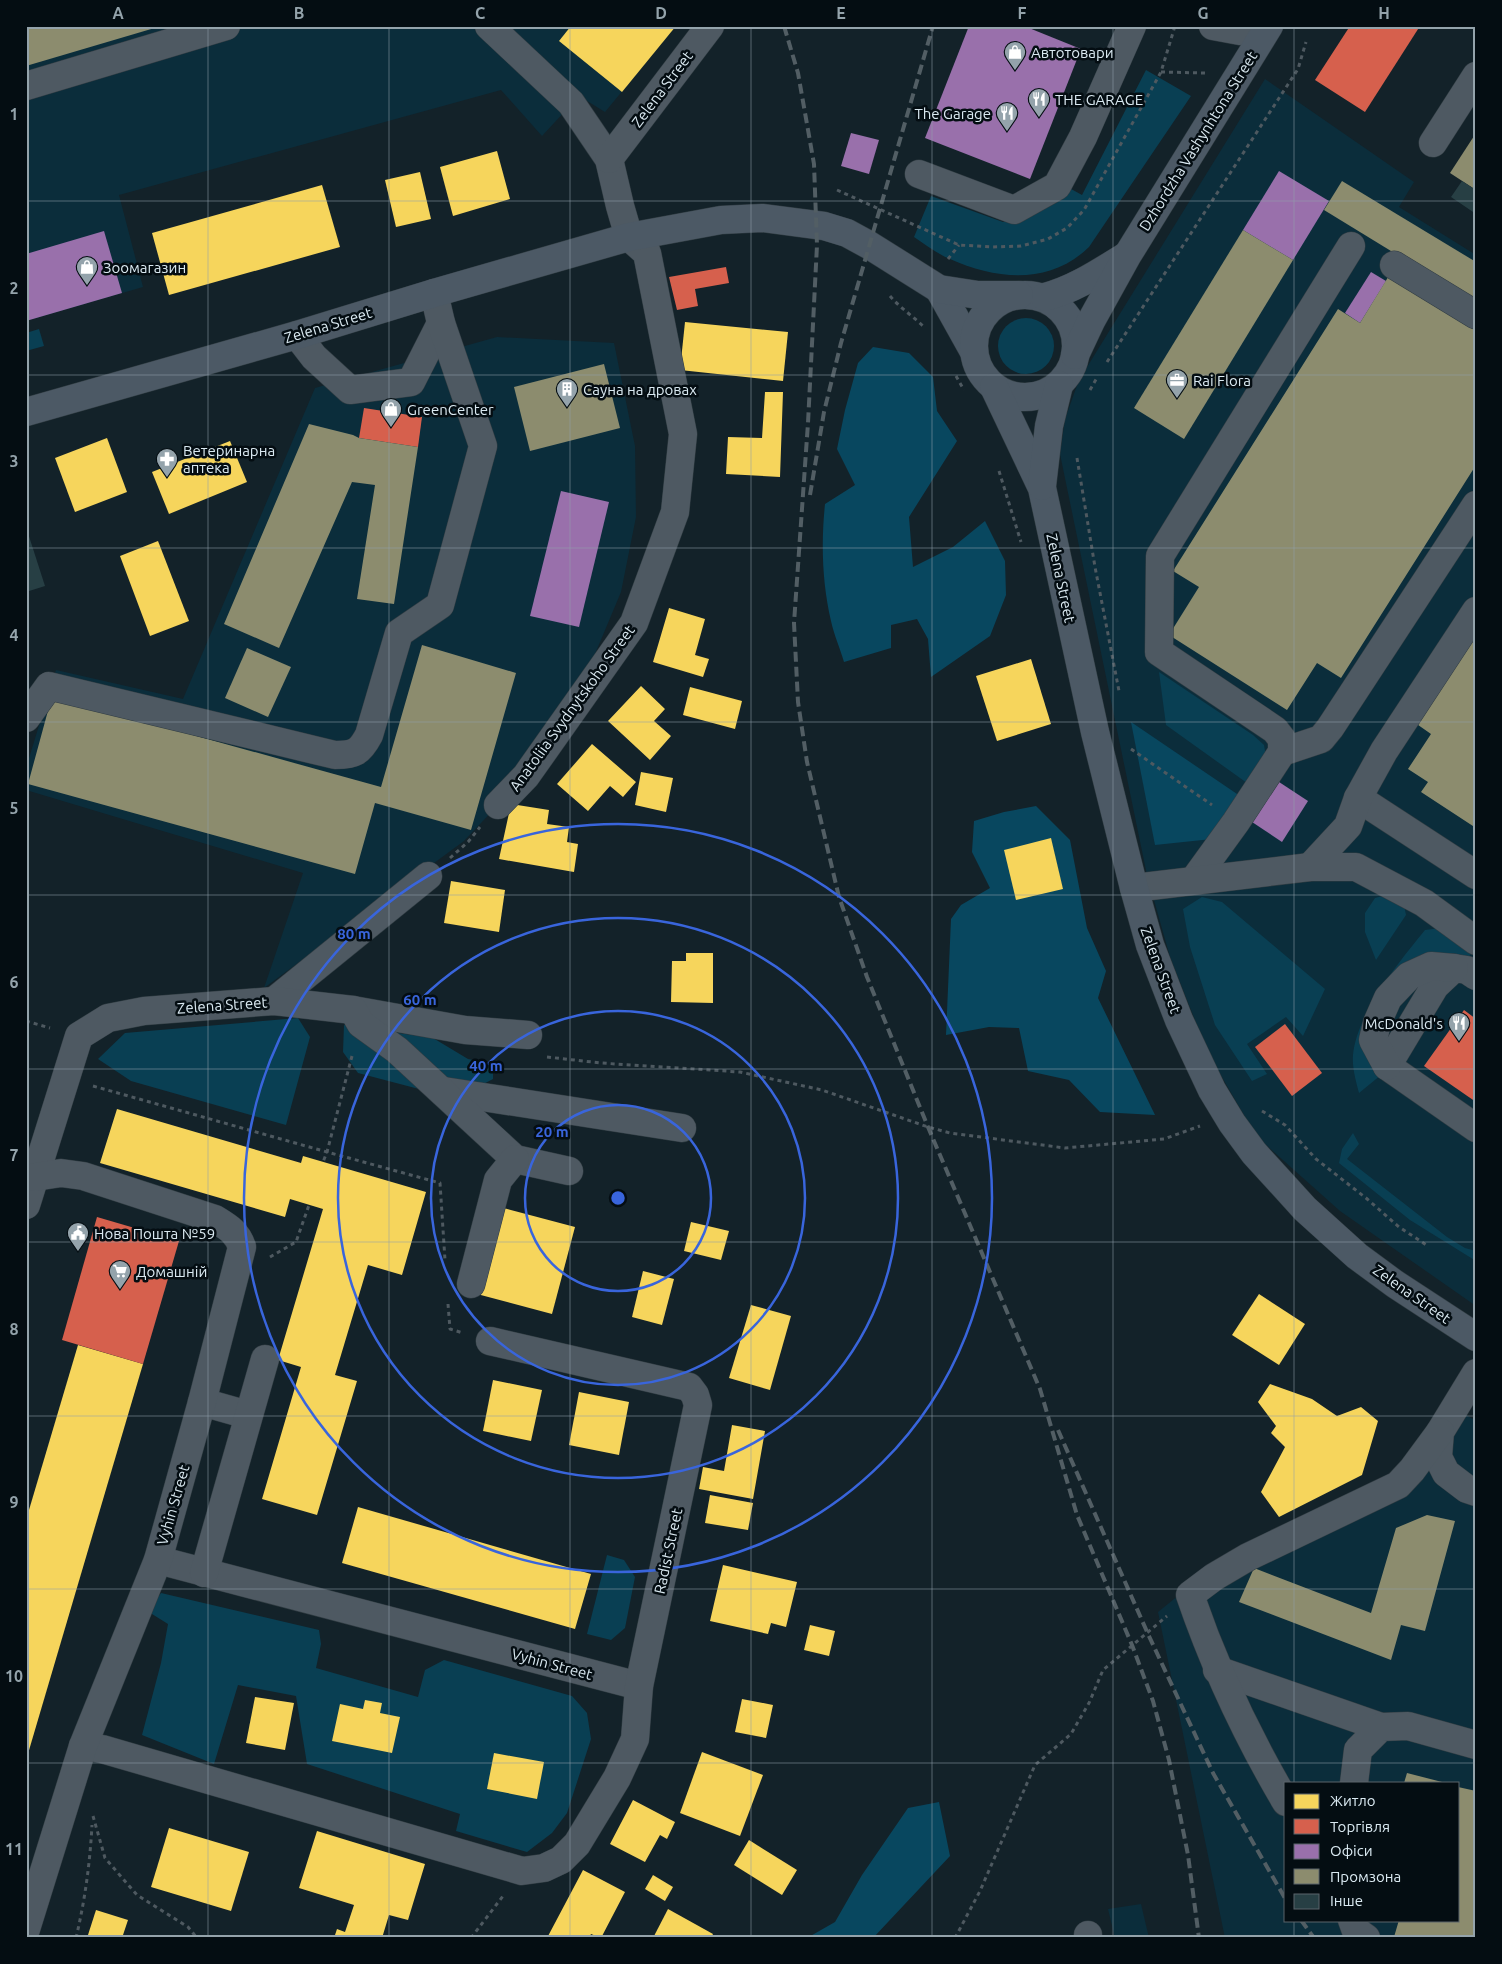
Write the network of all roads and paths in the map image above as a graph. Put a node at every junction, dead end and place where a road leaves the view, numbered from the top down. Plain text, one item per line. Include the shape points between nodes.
1 (226, 26) edge
2 (489, 26) edge
3 (710, 26) edge
4 (1132, 26) edge
5 (1175, 26) edge
6 (1213, 26) edge
7 (1246, 26) edge
8 (1269, 26) edge
9 (1210, 73) dead end
10 (1476, 76) edge
11 (26, 86) edge
12 (1434, 143) dead end
13 (609, 159) junction
14 (918, 174) dead end
15 (837, 190) dead end
16 (629, 237) junction
17 (1350, 246) dead end
18 (1127, 256) junction
19 (948, 259) dead end
20 (1394, 265) dead end
21 (939, 289) junction
22 (434, 293) junction
23 (888, 293) dead end
24 (1032, 296) junction
25 (1476, 315) edge
26 (441, 323) junction
27 (931, 334) dead end
28 (297, 335) junction
29 (973, 350) junction
30 (1075, 355) junction
31 (955, 374) dead end
32 (1059, 385) junction
33 (994, 387) junction
34 (964, 391) dead end
35 (26, 412) edge
36 (997, 465) dead end
37 (1042, 488) junction
38 (1476, 505) edge
39 (1022, 545) dead end
40 (1476, 611) edge
41 (26, 718) edge
42 (1282, 752) junction
43 (1358, 798) junction
44 (498, 805) joint
45 (1310, 867) junction
46 (1476, 875) edge
47 (428, 876) joint
48 (1194, 880) junction
49 (1134, 888) junction
50 (1476, 941) edge
51 (1465, 972) edge
52 (274, 1001) junction
53 (357, 1017) junction
54 (528, 1035) dead end
55 (545, 1057) dead end
56 (66, 1079) junction
57 (444, 1091) junction
58 (1204, 1125) dead end
59 (682, 1128) dead end
60 (1476, 1128) edge
61 (327, 1152) junction
62 (515, 1158) junction
63 (323, 1162) dead end
64 (569, 1171) dead end
65 (35, 1177) junction
66 (26, 1205) edge
67 (445, 1261) dead end
68 (471, 1284) dead end
69 (448, 1300) dead end
70 (1476, 1338) edge
71 (490, 1341) joint
72 (265, 1359) dead end
73 (1476, 1373) edge
74 (202, 1402) junction
75 (248, 1415) junction
76 (1440, 1432) junction
77 (1476, 1492) edge
78 (158, 1560) junction
79 (204, 1573) junction
80 (1190, 1595) junction
81 (1218, 1670) junction
82 (639, 1686) junction
83 (1381, 1727) junction
84 (1476, 1745) edge
85 (83, 1746) junction
86 (1354, 1782) edge
87 (1284, 1799) edge
88 (522, 1871) junction
89 (1353, 1922) edge
90 (26, 1929) edge
91 (76, 1938) edge
92 (197, 1938) edge
93 (471, 1938) edge
94 (955, 1938) edge
95 (1366, 1938) edge

1 - 11 street
2 - 13 street via 571,104
3 - 13 street, Zelena Street
4 - 14 street via 1083,137 1057,186 1014,210
5 - 9 path via 1161,72
6 - 7 street via 1240,31
8 - 18 main road, Dzhordzha Vashynhtona Street
10 - 12 street
13 - 16 street
15 - 19 path via 958,245
16 - 21 main road, Zelena Street via 721,220 762,218 824,226 869,245
16 - 22 main road, Zelena Street
16 - 44 street, Anatoliia Svydnytskoho Street via 647,253 683,434 675,512 634,623 526,776
17 - 42 street via 1160,556 1159,652 1275,730 1282,739
18 - 24 main road, Dzhordzha Vashynhtona Street via 1060,293
18 - 30 main road, Dzhordzha Vashynhtona Street
20 - 25 street
21 - 24 main road, Zelena Street
21 - 29 main road, Zelena Street
22 - 26 street
22 - 28 main road, Zelena Street
23 - 27 path via 899,307 910,313
24 - 29 main road via 996,304 976,333
24 - 30 main road via 1061,308 1071,321 1076,336
26 - 28 street via 411,382 350,390 314,357
26 - 41 street via 483,446 440,605 399,632 369,735 362,748 350,755 335,755 49,686
28 - 35 main road, Zelena Street
29 - 33 main road via 982,373
30 - 32 main road
31 - 34 path
32 - 33 main road via 1043,394 1026,397 1009,395
32 - 37 main road, Zelena Street via 1048,426
33 - 37 main road, Zelena Street
36 - 39 path
37 - 49 main road, Zelena Street via 1095,732
38 - 42 street via 1330,728 1321,739
40 - 43 street via 1384,751
42 - 48 street
43 - 45 street via 1348,826
43 - 46 street
44 - 47 path, Anatoliia Svydnytskoho Street via 468,842
45 - 48 street
45 - 50 street via 1356,867 1424,903
47 - 52 street
48 - 49 street
49 - 70 main road, Zelena Street via 1150,945 1178,1020 1212,1090 1254,1153 1305,1209 1357,1256
51 - 60 street via 1434,986 1387,1066
52 - 53 street, Zelena Street
52 - 56 street, Zelena Street via 144,1010 108,1018 80,1036
53 - 54 street, Zelena Street
53 - 57 street
53 - 61 path
55 - 58 path via 740,1072 822,1090 950,1133 1065,1148 1164,1139
56 - 61 path
56 - 65 street
57 - 59 street
57 - 62 street
61 - 63 path
61 - 67 path via 440,1183
62 - 64 street
62 - 68 street via 498,1180
65 - 66 street
65 - 74 street, Vyhin Street via 61,1173 83,1176 215,1219 239,1238 242,1247
69 - 71 path via 450,1329
71 - 82 street, Radist Street via 688,1387 696,1395 698,1405
72 - 75 street
73 - 76 street
74 - 75 street
74 - 78 street, Vyhin Street
75 - 79 street
76 - 77 street via 1438,1457 1446,1473
76 - 80 street via 1398,1485 1248,1557 1214,1576
78 - 79 street, Vyhin Street
78 - 85 street
79 - 82 street, Vyhin Street
80 - 81 street
80 - 94 path via 1103,1670 1071,1734 1035,1766 980,1891
81 - 83 street
81 - 87 street via 1261,1760
82 - 88 street, Radist Street via 635,1739 617,1778 577,1844 561,1860 544,1868
83 - 84 street via 1408,1726
83 - 86 street via 1358,1750
85 - 88 street
85 - 90 street
88 - 93 path
89 - 95 street via 1356,1930
91 - 92 path via 90,1864 92,1814 105,1858 137,1895 188,1927

